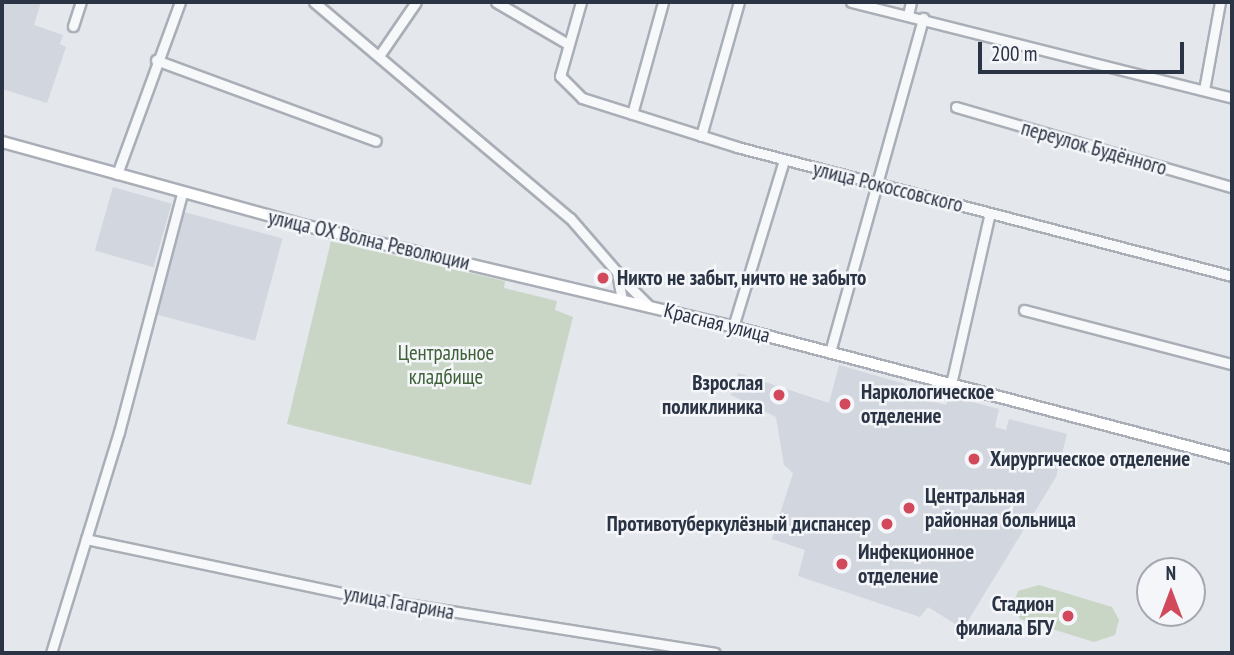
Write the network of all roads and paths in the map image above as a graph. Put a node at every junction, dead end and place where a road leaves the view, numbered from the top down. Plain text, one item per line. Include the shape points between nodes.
1 (81, 2) edge
2 (180, 2) edge
3 (314, 2) edge
4 (416, 2) edge
5 (496, 2) edge
6 (581, 2) edge
7 (663, 2) edge
8 (739, 2) edge
9 (851, 2) edge
10 (911, 2) edge
11 (1220, 2) edge
12 (908, 15) junction
13 (923, 19) junction
14 (73, 26) dead end
15 (568, 44) junction
16 (379, 56) junction
17 (156, 60) junction
18 (1204, 90) junction
19 (1232, 98) edge
20 (956, 107) dead end
21 (632, 114) junction
22 (701, 136) junction
23 (376, 141) dead end
24 (2, 142) edge
25 (784, 160) junction
26 (117, 174) junction
27 (875, 184) junction
28 (1232, 187) edge
29 (182, 193) junction
30 (990, 213) junction
31 (617, 272) junction
32 (1232, 276) edge
33 (622, 299) junction
34 (650, 306) junction
35 (1024, 310) dead end
36 (733, 327) junction
37 (830, 352) junction
38 (1232, 364) edge
39 (951, 384) junction
40 (1232, 458) edge
41 (86, 539) junction
42 (51, 653) edge
43 (714, 653) edge

1 - 14 street
2 - 17 street
3 - 16 street
4 - 16 street
5 - 15 street
6 - 15 street
7 - 21 street
8 - 22 street
9 - 12 street
10 - 12 street
11 - 18 street
12 - 13 street
13 - 18 street
13 - 27 street
15 - 21 street, улица Рокоссовского via 560,73 570,92
16 - 31 street via 560,208
17 - 23 street
17 - 26 street
18 - 19 street
20 - 28 street, переулок Будённого
21 - 22 street, улица Рокоссовского
22 - 25 street, улица Рокоссовского
24 - 26 main road, улица ОХ Волна Революции
25 - 27 street, улица Рокоссовского
25 - 36 street
26 - 29 main road, улица ОХ Волна Революции
27 - 30 street, улица Рокоссовского
27 - 37 street
29 - 33 main road, улица ОХ Волна Революции
29 - 41 street
30 - 32 street, улица Рокоссовского
30 - 39 street
31 - 33 street
31 - 34 street
33 - 34 main road, Красная улица
34 - 36 main road, Красная улица
35 - 38 street
36 - 37 main road, Красная улица
37 - 39 main road, Красная улица
39 - 40 main road, Красная улица
41 - 42 street
41 - 43 street, улица Гагарина via 356,596

